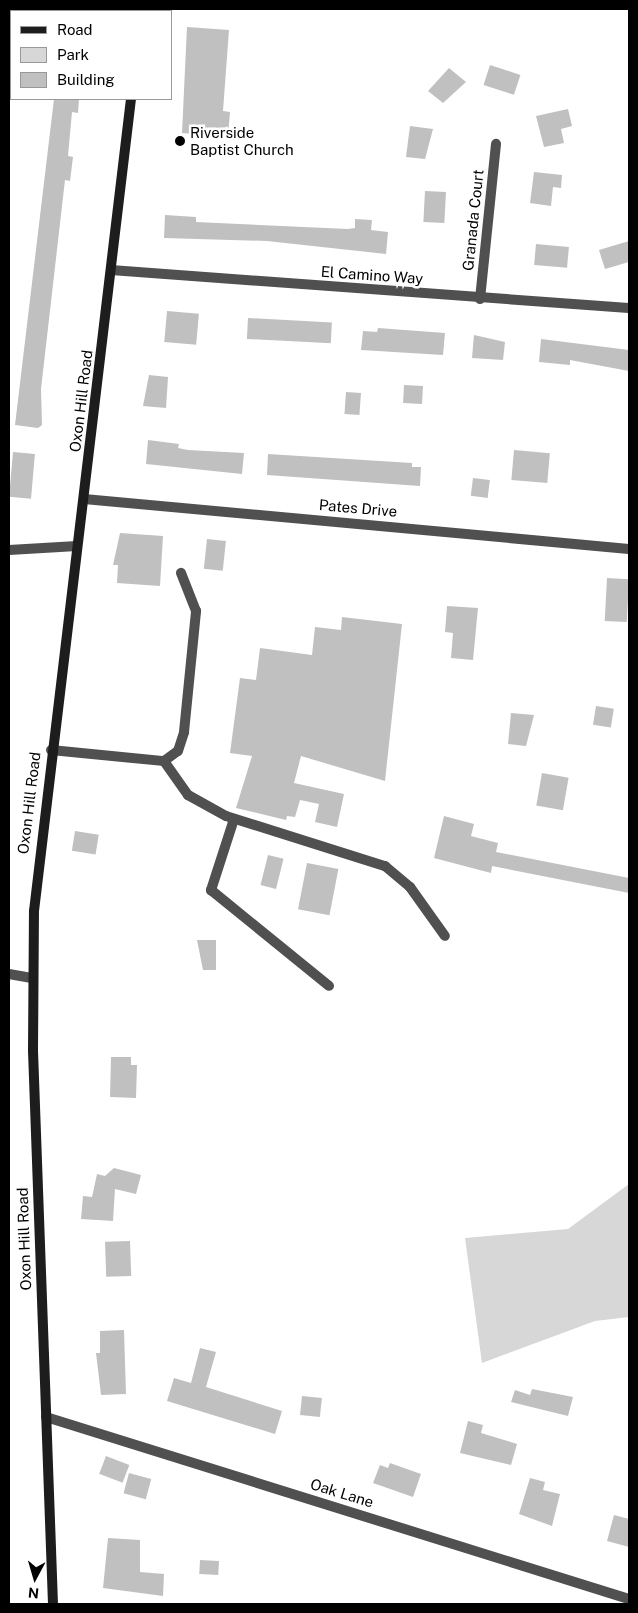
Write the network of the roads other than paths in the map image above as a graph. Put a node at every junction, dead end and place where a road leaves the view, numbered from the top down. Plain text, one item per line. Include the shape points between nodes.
1 (131, 100) edge
2 (496, 144) dead end
3 (111, 270) junction
4 (480, 299) junction
5 (629, 308) edge
6 (84, 499) junction
7 (77, 546) junction
8 (629, 549) edge
9 (9, 550) edge
10 (181, 573) dead end
11 (51, 750) junction
12 (164, 761) junction
13 (234, 819) junction
14 (445, 936) dead end
15 (9, 974) edge
16 (32, 978) junction
17 (329, 986) dead end
18 (46, 1417) junction
19 (629, 1599) edge
20 (53, 1604) edge

1 - 3 main road, Oxon Hill Road
2 - 4 street, Granada Court
3 - 4 street, El Camino Way
3 - 6 main road, Oxon Hill Road
4 - 5 street, El Camino Way
6 - 7 main road, Oxon Hill Road
6 - 8 street, Pates Drive
7 - 9 street
7 - 11 main road, Oxon Hill Road
10 - 12 street via 196,611 184,732 178,751
11 - 12 street
11 - 16 main road, Oxon Hill Road via 38,862
12 - 13 street via 188,795
13 - 14 street via 385,866 410,887
13 - 17 street via 211,890
15 - 16 street
16 - 18 main road, Oxon Hill Road
18 - 19 street, Oak Lane
18 - 20 main road, Oxon Hill Road

